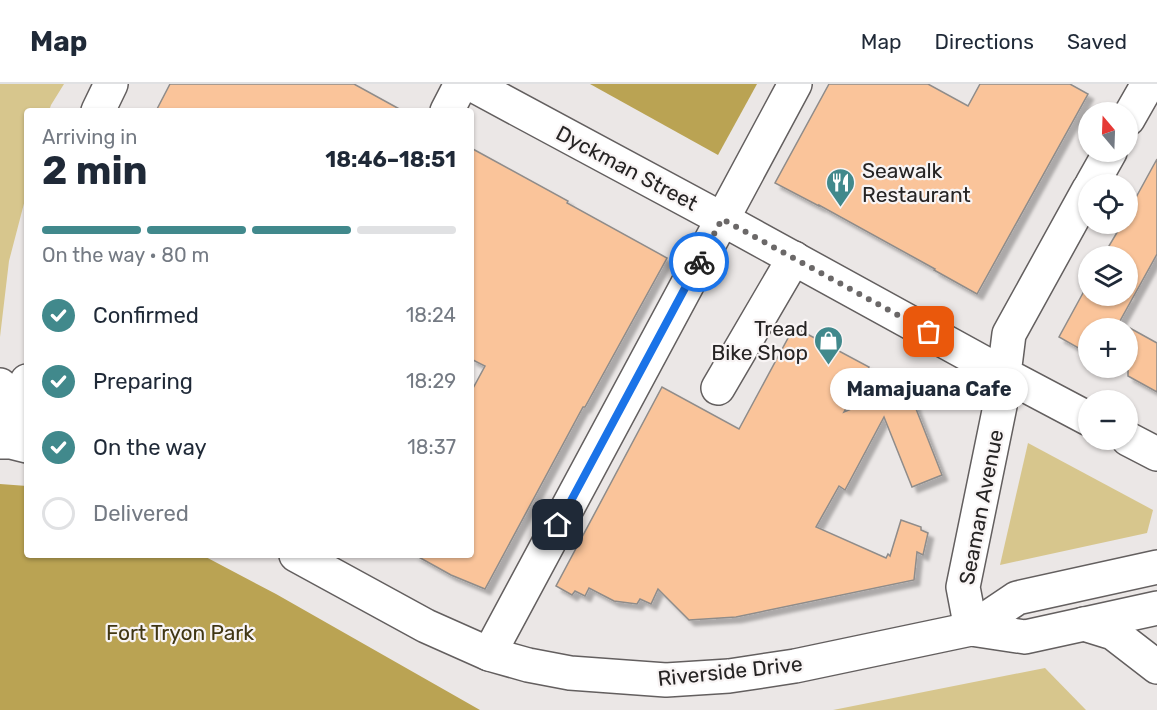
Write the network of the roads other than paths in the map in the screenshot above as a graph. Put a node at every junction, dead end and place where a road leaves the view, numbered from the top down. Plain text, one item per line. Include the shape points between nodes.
1 (111, 84) edge
2 (461, 84) edge
3 (471, 84) edge
4 (795, 84) edge
5 (1148, 84) edge
6 (1138, 102) edge
7 (99, 108) edge
8 (449, 108) edge
9 (1078, 209) edge
10 (722, 219) junction
11 (794, 258) junction
12 (1004, 374) junction
13 (718, 388) dead end
14 (1078, 413) edge
15 (0, 442) edge
16 (1138, 444) edge
17 (24, 445) edge
18 (1157, 454) edge
19 (301, 558) edge
20 (1157, 567) edge
21 (1157, 608) edge
22 (1084, 624) junction
23 (971, 629) junction
24 (489, 654) junction
25 (1157, 668) edge

1 - 7 main road
2 - 8 main road
3 - 10 main road, Dyckman Street
4 - 10 main road
5 - 6 main road
9 - 12 main road, Seaman Avenue via 1009,334
10 - 11 main road, Dyckman Street
10 - 24 main road
11 - 12 main road, Dyckman Street
11 - 13 main road
12 - 14 main road, Dyckman Street
12 - 23 main road, Seaman Avenue via 963,587
15 - 17 main road
16 - 18 main road
19 - 24 main road, Riverside Drive via 426,626
20 - 23 main road, Riverside Drive via 1017,598
21 - 22 main road, Riverside Drive
22 - 23 main road, Riverside Drive via 1025,637
22 - 25 main road via 1113,633
23 - 24 main road, Riverside Drive via 795,666 666,680 570,674

